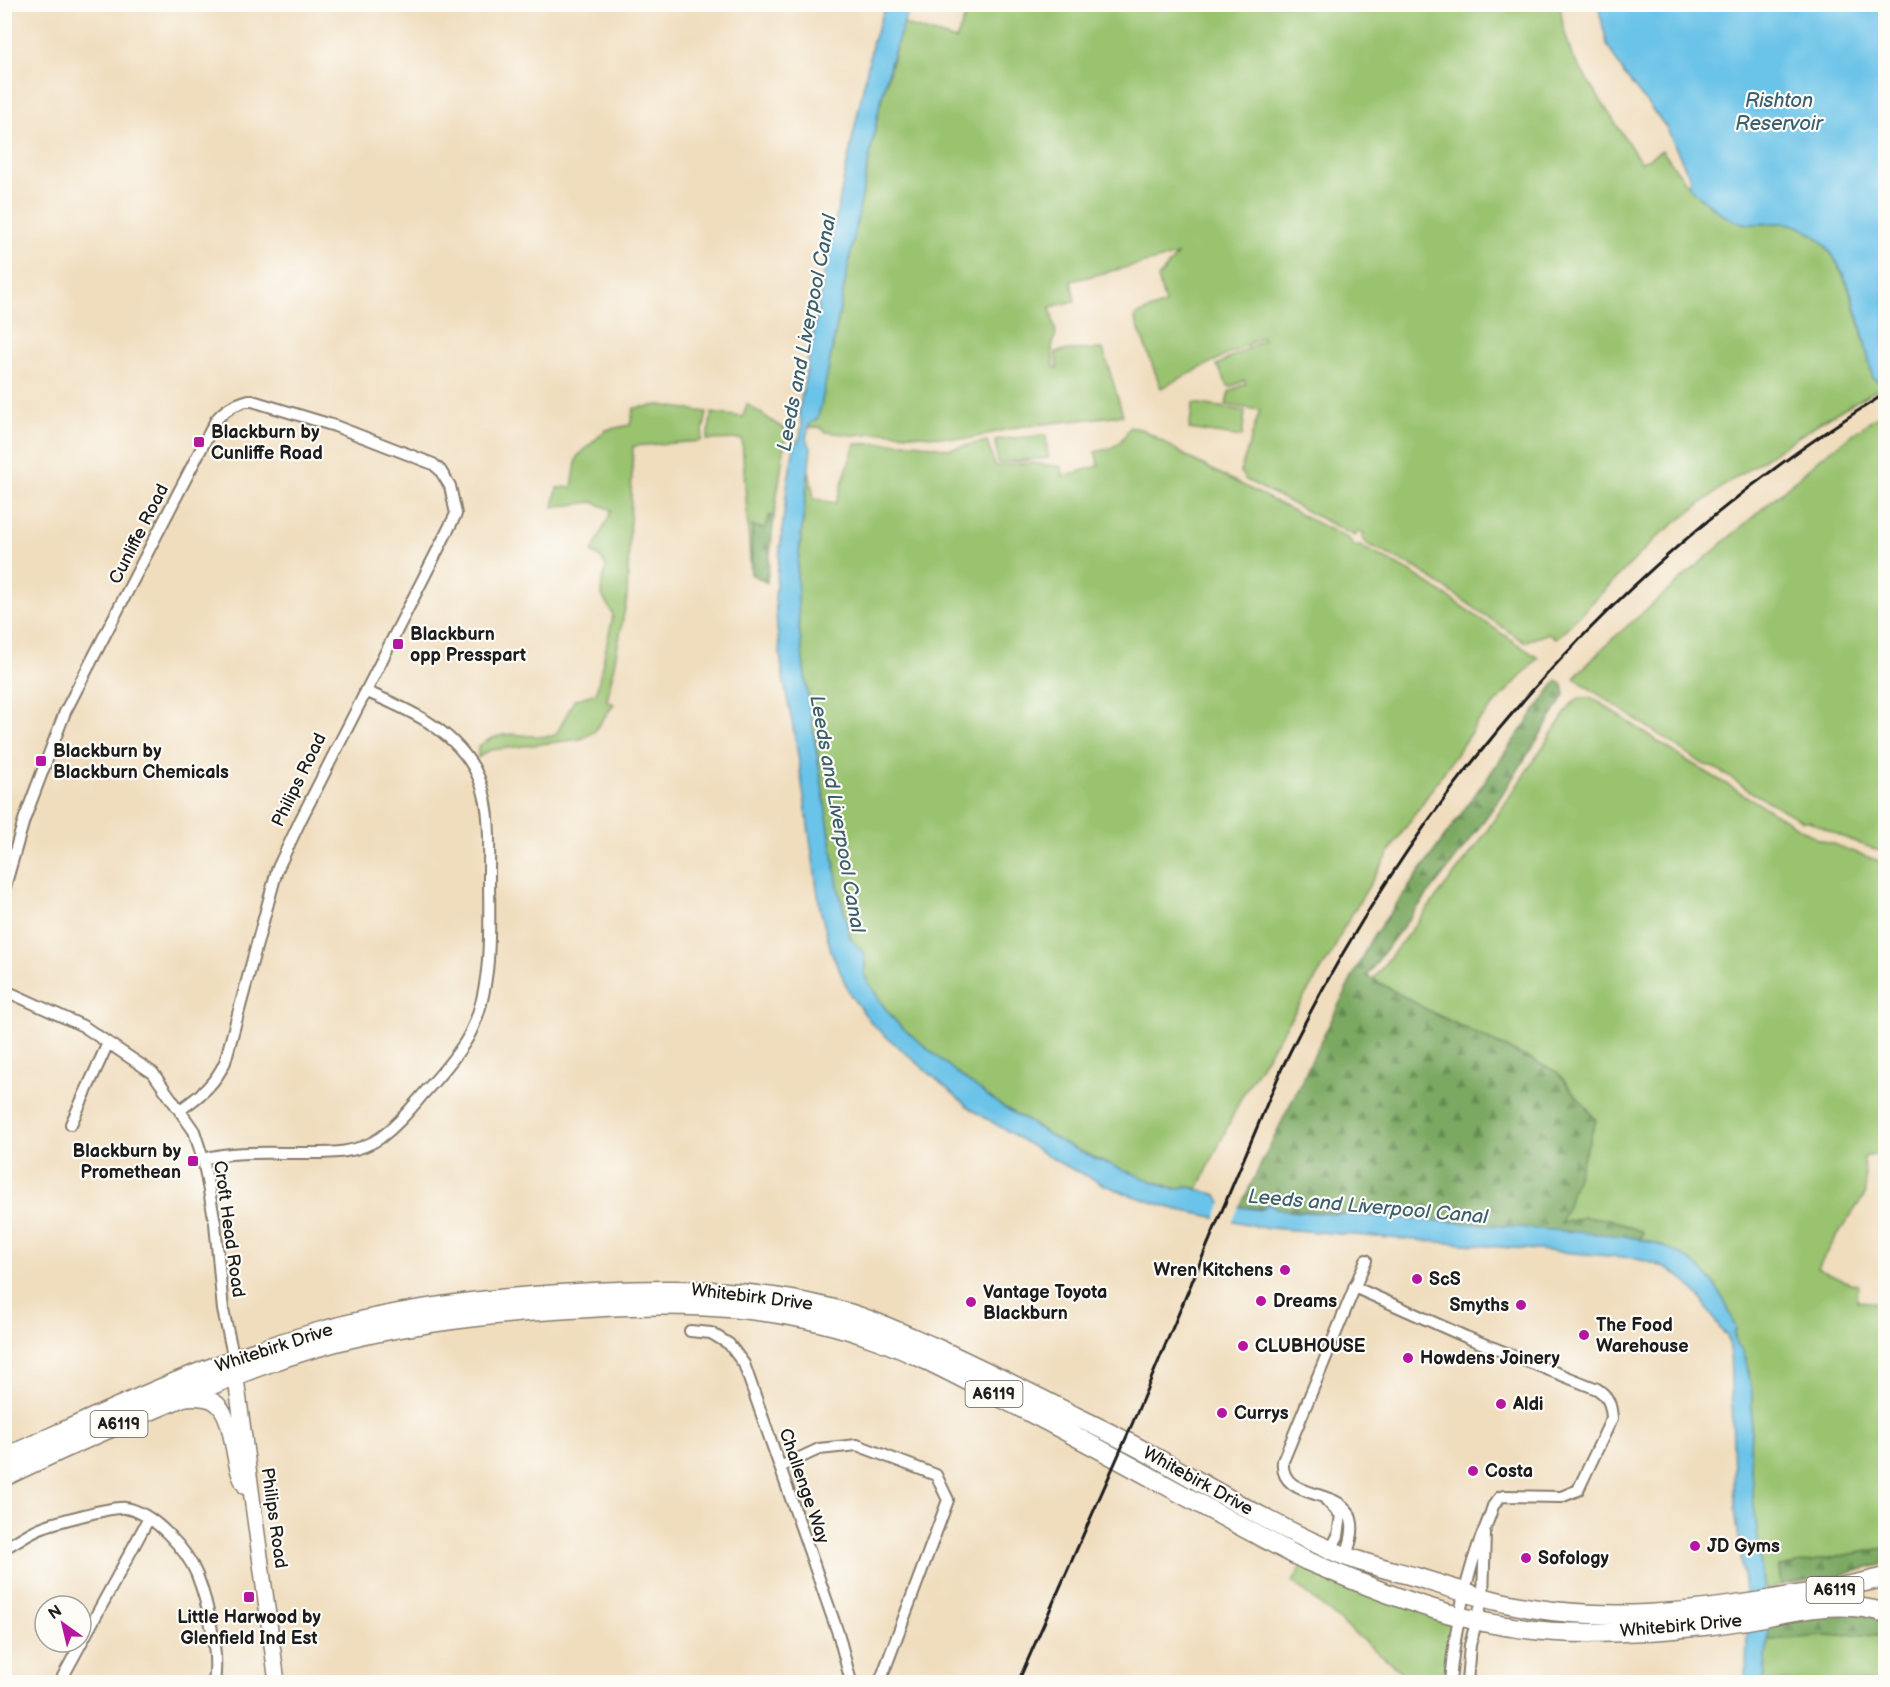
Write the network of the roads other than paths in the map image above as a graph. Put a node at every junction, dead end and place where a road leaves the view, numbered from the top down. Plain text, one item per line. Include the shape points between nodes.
1 (440, 470) joint
2 (365, 691) junction
3 (4, 890) edge
4 (4, 990) edge
5 (108, 1043) junction
6 (180, 1110) junction
7 (71, 1124) dead end
8 (203, 1158) junction
9 (1366, 1260) dead end
10 (1354, 1287) junction
11 (690, 1331) dead end
12 (235, 1366) junction
13 (182, 1398) junction
14 (4, 1458) edge
15 (780, 1467) junction
16 (4, 1477) edge
17 (251, 1494) junction
18 (1324, 1498) junction
19 (149, 1518) junction
20 (1485, 1529) junction
21 (4, 1548) edge
22 (1338, 1553) junction
23 (1321, 1567) junction
24 (1339, 1575) junction
25 (1886, 1577) edge
26 (1474, 1595) junction
27 (1787, 1605) junction
28 (1886, 1613) edge
29 (1722, 1616) junction
30 (1468, 1618) junction
31 (60, 1683) edge
32 (213, 1683) edge
33 (277, 1683) edge
34 (851, 1683) edge
35 (880, 1683) edge
36 (1450, 1683) edge
37 (1467, 1683) edge

1 - 2 street, Philips Road via 450,486 456,514
1 - 3 street, Cunliffe Road via 425,460 335,426 249,400 223,412 65,712 24,820
2 - 6 street, Philips Road via 277,870 225,1062 213,1083
2 - 8 street via 408,710 443,732 462,752 481,783 489,826 489,953 474,1024 444,1071 395,1126 367,1145 337,1153 222,1154
4 - 5 street, Croft Head Road via 83,1026
5 - 6 street, Croft Head Road via 153,1073
5 - 7 street
6 - 8 street, Croft Head Road via 194,1131
8 - 12 street, Croft Head Road via 215,1223 223,1310
9 - 10 street
10 - 18 street via 1283,1461 1282,1469 1291,1483
10 - 20 street via 1605,1394 1612,1418 1578,1490 1561,1497 1500,1497
11 - 15 street, Challenge Way via 711,1332 729,1344 744,1364
12 - 13 highway, Whitebirk Drive / A6119
12 - 14 highway, Whitebirk Drive / A6119 via 139,1397
12 - 17 street, Philips Road
12 - 22 highway, Whitebirk Drive / A6119 via 320,1331 453,1303 678,1288 793,1299 890,1328 991,1373
12 - 23 highway, Whitebirk Drive / A6119 via 360,1336 508,1313 677,1304 734,1307 825,1323 924,1359 1049,1420
13 - 16 highway, Whitebirk Drive / A6119
13 - 17 street via 201,1397 220,1407 239,1479
15 - 34 street, Challenge Way via 839,1636
15 - 35 street via 819,1449 857,1445 936,1475 948,1500
17 - 33 street, Philips Road
18 - 22 street via 1341,1515
18 - 22 street via 1344,1505 1351,1518 1353,1530
19 - 21 street via 124,1508 95,1513 40,1528
19 - 31 street
19 - 32 street via 175,1541 196,1574 213,1634
20 - 26 street
20 - 26 street via 1476,1553
22 - 23 street
22 - 24 street
22 - 26 highway, Whitebirk Drive / A6119
23 - 24 highway, Whitebirk Drive / A6119
24 - 30 highway, Whitebirk Drive / A6119
25 - 27 highway, Whitebirk Drive / A6119
26 - 29 highway, Whitebirk Drive / A6119 via 1527,1608 1579,1614
26 - 30 street
26 - 30 street
27 - 28 highway, Whitebirk Drive / A6119 via 1843,1605
27 - 29 highway, Whitebirk Drive / A6119
29 - 30 highway, Whitebirk Drive / A6119 via 1636,1631 1574,1633 1513,1628
30 - 36 street via 1453,1653
30 - 37 street

